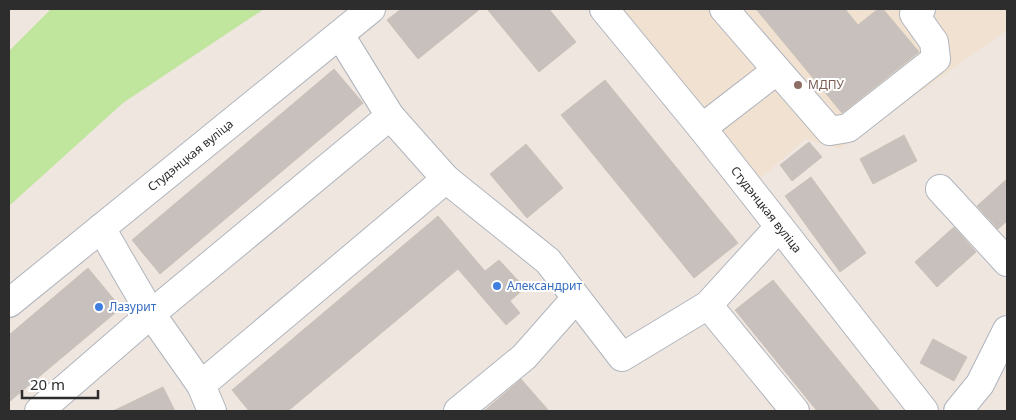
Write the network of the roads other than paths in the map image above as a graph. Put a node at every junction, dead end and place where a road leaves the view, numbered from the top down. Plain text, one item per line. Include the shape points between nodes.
1 (371, 9) edge
2 (604, 9) edge
3 (724, 9) edge
4 (913, 10) edge
5 (340, 35) junction
6 (776, 71) junction
7 (390, 116) junction
8 (702, 128) junction
9 (446, 179) junction
10 (940, 189) dead end
11 (779, 227) junction
12 (101, 228) junction
13 (1006, 253) edge
14 (576, 298) junction
15 (9, 303) edge
16 (708, 305) junction
17 (151, 314) junction
18 (1007, 330) edge
19 (201, 385) junction
20 (39, 411) edge
21 (212, 411) edge
22 (458, 411) edge
23 (795, 411) edge
24 (924, 411) edge
25 (958, 411) edge

1 - 5 street, Студэнцкая вуліца
2 - 8 street, Студэнцкая вуліца
3 - 6 street
4 - 6 street via 934,42 936,59 848,128 830,131
5 - 7 street
5 - 12 street, Студэнцкая вуліца
6 - 8 street
7 - 9 street
7 - 17 street
8 - 11 street, Студэнцкая вуліца
9 - 14 street via 548,261
9 - 19 street
10 - 13 street
11 - 16 street
11 - 24 street, Студэнцкая вуліца
12 - 15 street, Студэнцкая вуліца
12 - 17 street
14 - 16 street via 622,357
14 - 22 street via 524,357
16 - 23 street
17 - 19 street
17 - 20 street
18 - 25 street via 980,384
19 - 21 street

